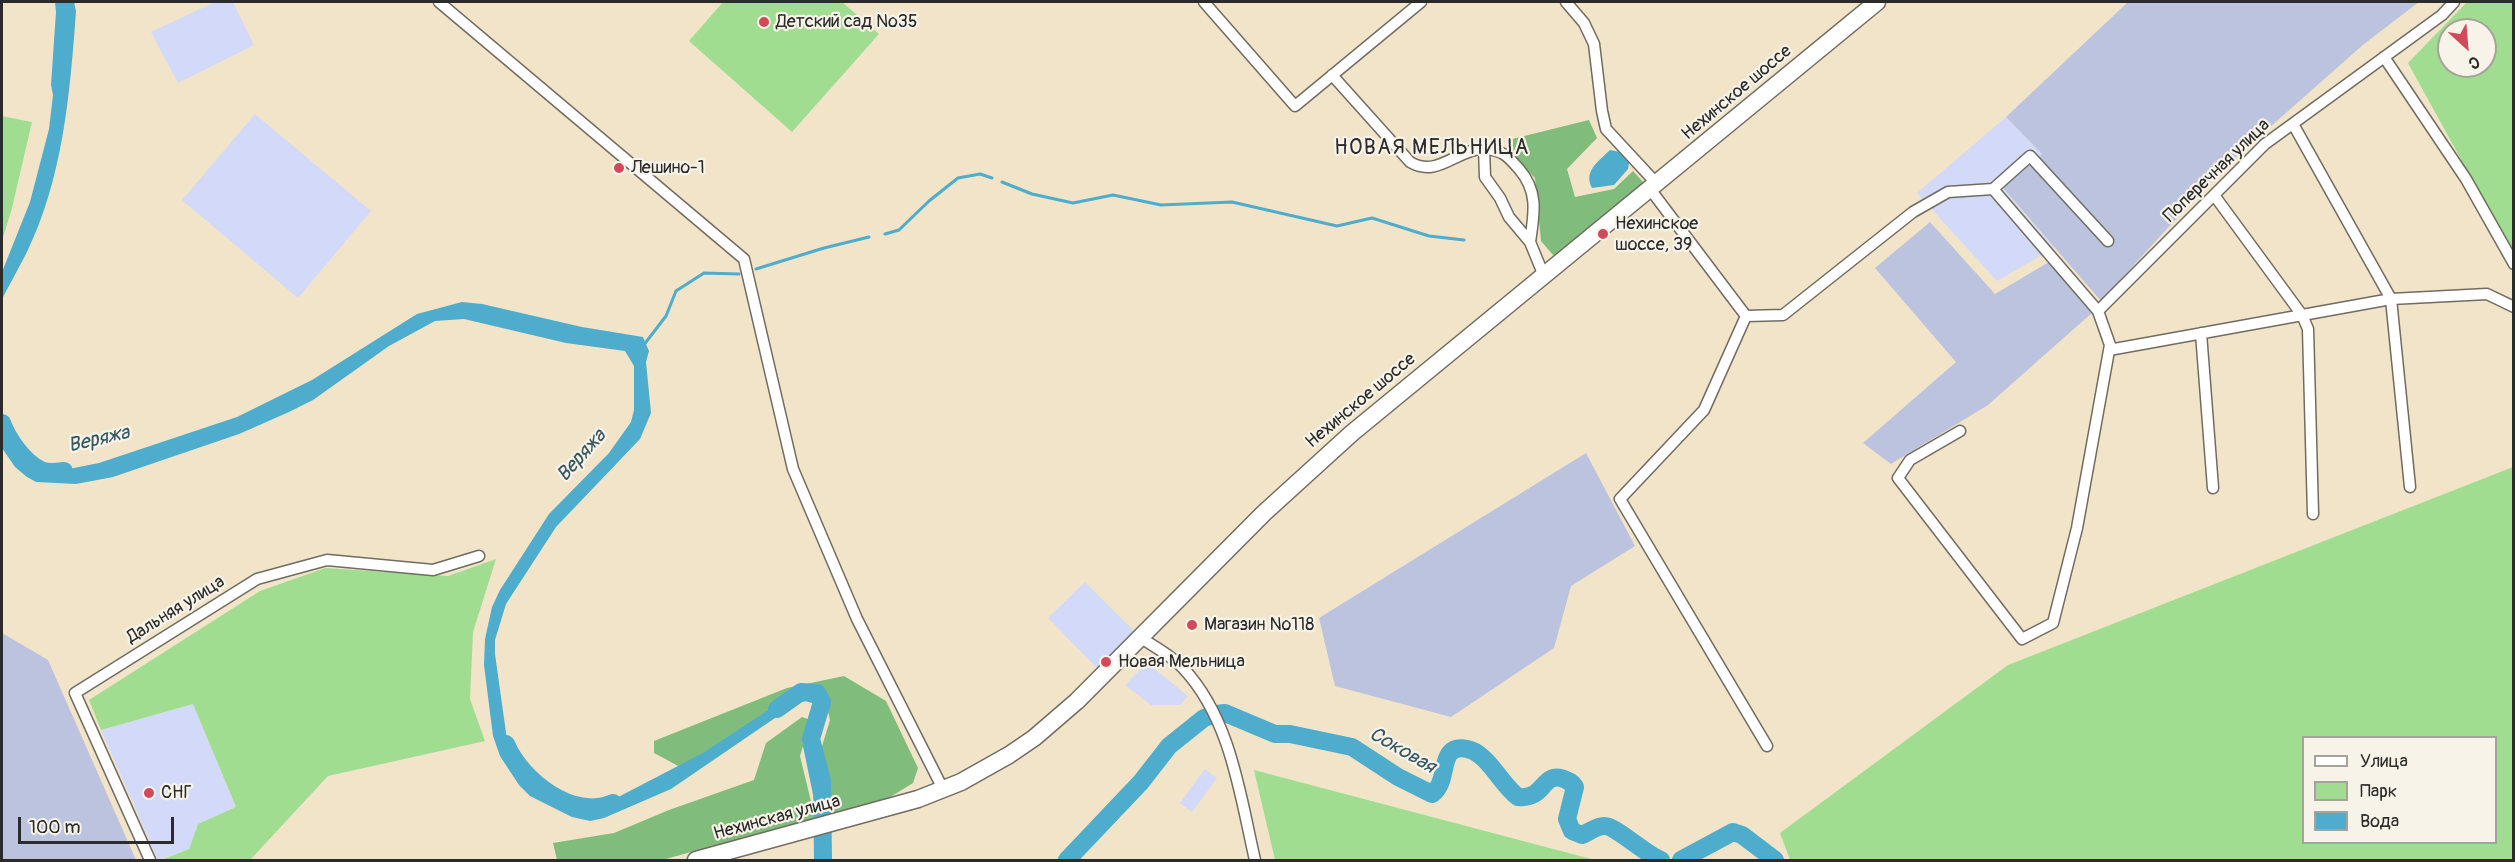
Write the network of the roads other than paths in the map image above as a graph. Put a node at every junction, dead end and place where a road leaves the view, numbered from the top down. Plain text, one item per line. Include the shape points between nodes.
1 (439, 2) edge
2 (1204, 2) edge
3 (1421, 2) edge
4 (1566, 2) edge
5 (1878, 2) edge
6 (2454, 2) edge
7 (2384, 57) junction
8 (1332, 75) junction
9 (2294, 124) junction
10 (1484, 148) junction
11 (1653, 187) junction
12 (1993, 189) junction
13 (2214, 195) junction
14 (2108, 241) dead end
15 (1530, 242) junction
16 (2514, 264) edge
17 (1544, 276) junction
18 (2391, 299) junction
19 (2514, 307) edge
20 (2098, 311) junction
21 (2302, 315) junction
22 (1746, 316) junction
23 (2201, 333) junction
24 (2109, 350) junction
25 (1960, 431) dead end
26 (2410, 487) dead end
27 (2213, 488) dead end
28 (2313, 514) dead end
29 (480, 556) dead end
30 (1141, 638) junction
31 (1767, 746) dead end
32 (943, 789) junction
33 (868, 813) joint
34 (150, 861) edge
35 (696, 861) edge
36 (1255, 861) edge

1 - 32 street via 744,259 793,469 857,619
2 - 8 street via 1295,106
3 - 8 street
4 - 11 street via 1584,23 1594,44 1606,129
5 - 11 main road, Нехинское шоссе
6 - 7 street, Поперечная улица
7 - 9 street, Поперечная улица
7 - 16 street via 2466,178
8 - 10 street via 1410,162 1419,167 1432,168 1470,149
9 - 13 street, Поперечная улица via 2265,144
9 - 18 street
10 - 15 street via 1485,177 1509,217
10 - 15 street via 1505,153 1530,182 1534,204
11 - 17 main road, Нехинское шоссе
11 - 22 street
12 - 14 street via 2030,156
12 - 20 street
12 - 22 street via 1948,192 1913,212 1783,315
13 - 20 street, Поперечная улица
13 - 21 street
15 - 17 street
17 - 30 main road, Нехинское шоссе via 1294,485
18 - 19 street via 2487,294
18 - 21 street
18 - 26 street
20 - 24 street
21 - 23 street
21 - 28 street via 2308,329
22 - 31 street via 1704,410 1620,499
23 - 24 street
23 - 27 street
24 - 25 street via 2077,528 2053,623 2022,639 1898,478 1910,460
29 - 34 street, Дальняя улица via 433,570 327,560 257,579 75,693
30 - 32 main road, Нехинское шоссе via 1034,738 988,768
30 - 36 street via 1181,666 1199,687 1230,750
32 - 33 main road, Нехинское шоссе
33 - 35 main road, Нехинская улица

